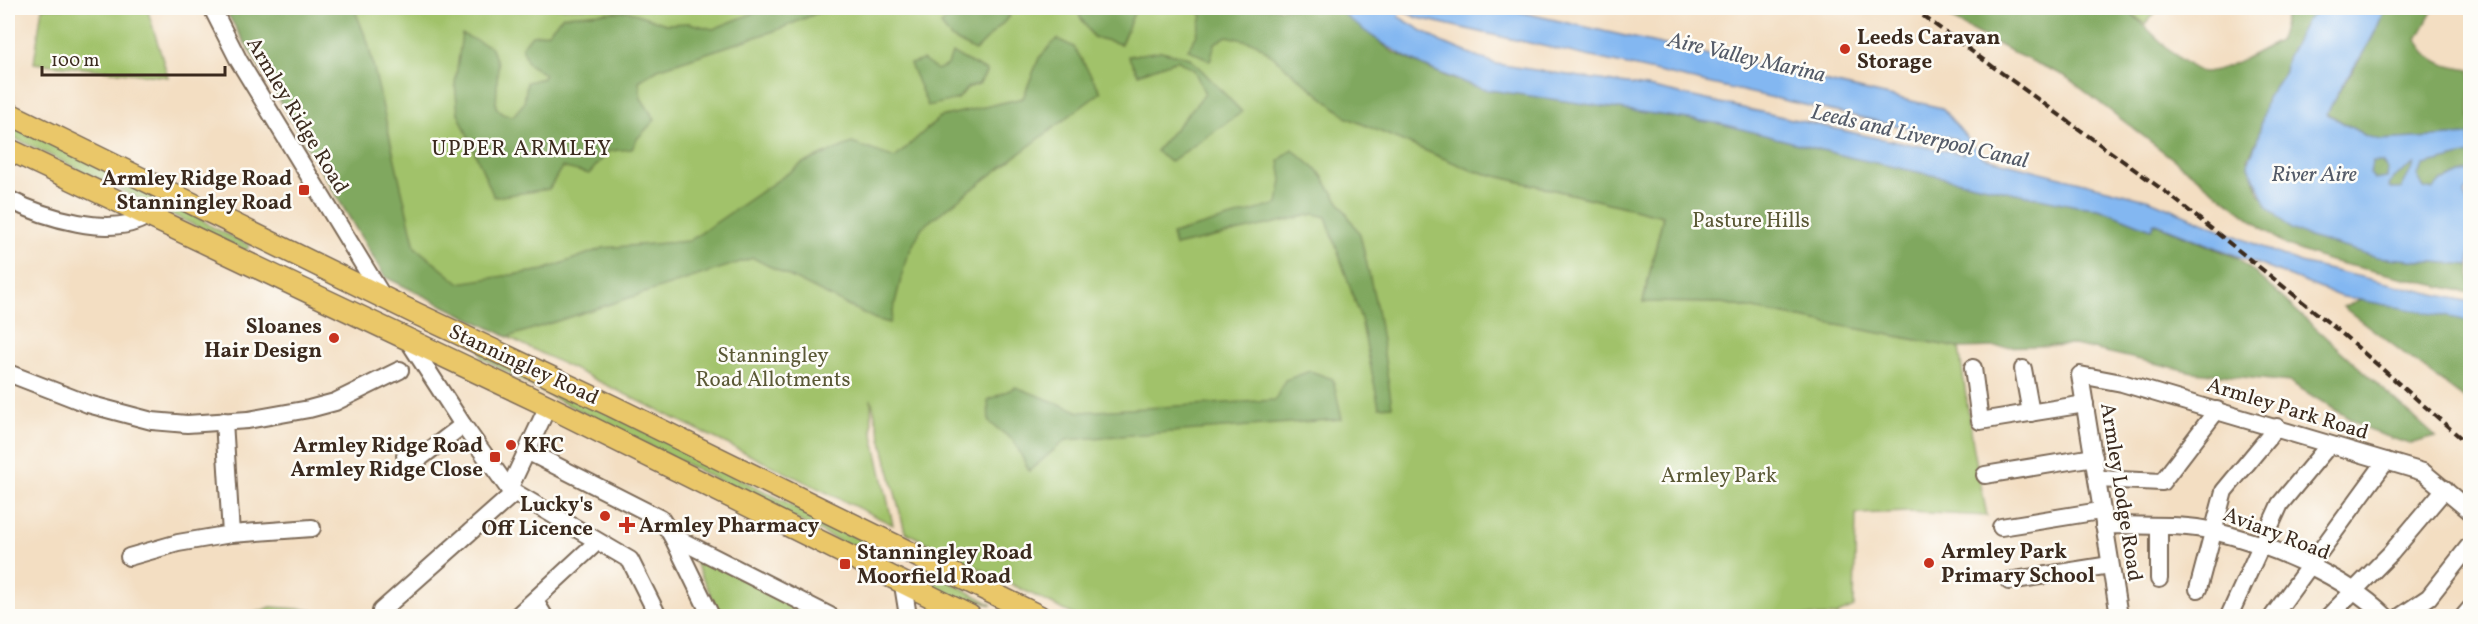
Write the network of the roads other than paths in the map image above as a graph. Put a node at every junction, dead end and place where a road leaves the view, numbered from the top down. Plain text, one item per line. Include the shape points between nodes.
1 (212, 8) edge
2 (8, 113) edge
3 (8, 149) edge
4 (8, 199) edge
5 (197, 206) junction
6 (147, 216) junction
7 (349, 244) junction
8 (250, 263) junction
9 (358, 285) junction
10 (383, 297) junction
11 (415, 313) junction
12 (406, 337) junction
13 (440, 354) junction
14 (1972, 368) dead end
15 (2023, 369) dead end
16 (400, 370) dead end
17 (8, 373) edge
18 (2080, 375) joint
19 (434, 381) junction
20 (2085, 404) junction
21 (548, 406) junction
22 (2217, 410) junction
23 (2031, 413) junction
24 (224, 422) junction
25 (463, 425) junction
26 (2277, 428) junction
27 (2329, 445) junction
28 (527, 451) junction
29 (405, 456) dead end
30 (2094, 458) junction
31 (2386, 461) junction
32 (1985, 475) dead end
33 (2097, 479) junction
34 (2445, 489) junction
35 (511, 491) junction
36 (2470, 511) edge
37 (2102, 518) junction
38 (2001, 527) dead end
39 (2159, 527) junction
40 (312, 528) dead end
41 (2212, 531) junction
42 (231, 534) junction
43 (672, 536) junction
44 (597, 542) junction
45 (2470, 545) edge
46 (2260, 547) junction
47 (901, 549) junction
48 (129, 557) dead end
49 (922, 560) junction
50 (2110, 564) junction
51 (2309, 564) junction
52 (2159, 579) dead end
53 (2009, 581) dead end
54 (901, 583) junction
55 (2198, 589) dead end
56 (2354, 590) junction
57 (535, 601) junction
58 (2470, 609) edge
59 (383, 614) edge
60 (817, 614) edge
61 (517, 616) edge
62 (544, 616) edge
63 (658, 616) edge
64 (711, 616) edge
65 (908, 616) edge
66 (970, 616) edge
67 (1039, 616) edge
68 (2120, 616) edge
69 (2229, 616) edge
70 (2273, 616) edge
71 (2329, 616) edge
72 (2385, 616) edge
73 (2401, 616) edge
74 (2464, 616) edge

1 - 7 street, Armley Ridge Road via 238,61
2 - 5 main road, Stanningley Road
3 - 6 main road, Stanningley Road
4 - 6 street via 98,226 134,224
5 - 8 main road via 215,225 254,242 256,248
5 - 9 main road, Stanningley Road
6 - 8 main road, Stanningley Road
7 - 9 street, Armley Ridge Road
7 - 10 street, Armley Ridge Road
8 - 12 main road, Stanningley Road
9 - 10 main road, Stanningley Road
9 - 12 main road via 364,305 372,314
10 - 11 main road, Stanningley Road
11 - 13 main road
11 - 47 main road, Stanningley Road
12 - 13 main road, Stanningley Road
12 - 19 street
13 - 19 street
13 - 21 main road, Stanningley Road
14 - 23 street via 1980,422
15 - 23 street
16 - 24 street via 335,402 280,415
17 - 24 street via 88,404 152,420
18 - 20 street, Armley Lodge Road
18 - 22 street, Armley Park Road via 2122,382
19 - 25 street
20 - 23 street
20 - 30 street, Armley Lodge Road
21 - 28 street
21 - 54 main road, Stanningley Road
22 - 26 street, Armley Park Road
22 - 33 street via 2162,482
24 - 42 street
25 - 29 street via 412,464
25 - 35 street
26 - 27 street, Armley Park Road
26 - 41 street via 2224,490
27 - 31 street, Armley Park Road
27 - 46 street via 2280,504
28 - 35 street
28 - 43 street via 661,519
30 - 32 street
30 - 33 street, Armley Lodge Road
31 - 34 street, Armley Park Road via 2423,472
31 - 51 street
33 - 37 street, Armley Lodge Road
34 - 36 street, Armley Park Road
34 - 56 street
35 - 44 street
35 - 59 street
37 - 38 street, Aviary Road
37 - 39 street, Aviary Road
37 - 50 street, Armley Lodge Road
39 - 41 street, Aviary Road
39 - 52 street
40 - 42 street
41 - 46 street, Aviary Road
41 - 55 street
42 - 48 street
43 - 60 street
43 - 64 street
44 - 57 street
44 - 63 street via 630,560
45 - 73 street via 2429,597
46 - 51 street, Aviary Road
46 - 69 street
47 - 49 main road, Stanningley Road
47 - 54 main road via 890,559
49 - 54 main road via 920,575
49 - 67 main road, Stanningley Road
50 - 53 street
50 - 68 street, Armley Lodge Road
51 - 56 street, Aviary Road
51 - 70 street
54 - 65 street
54 - 66 main road, Stanningley Road
56 - 71 street
56 - 72 street, Aviary Road
57 - 61 street
57 - 62 street
58 - 74 street

